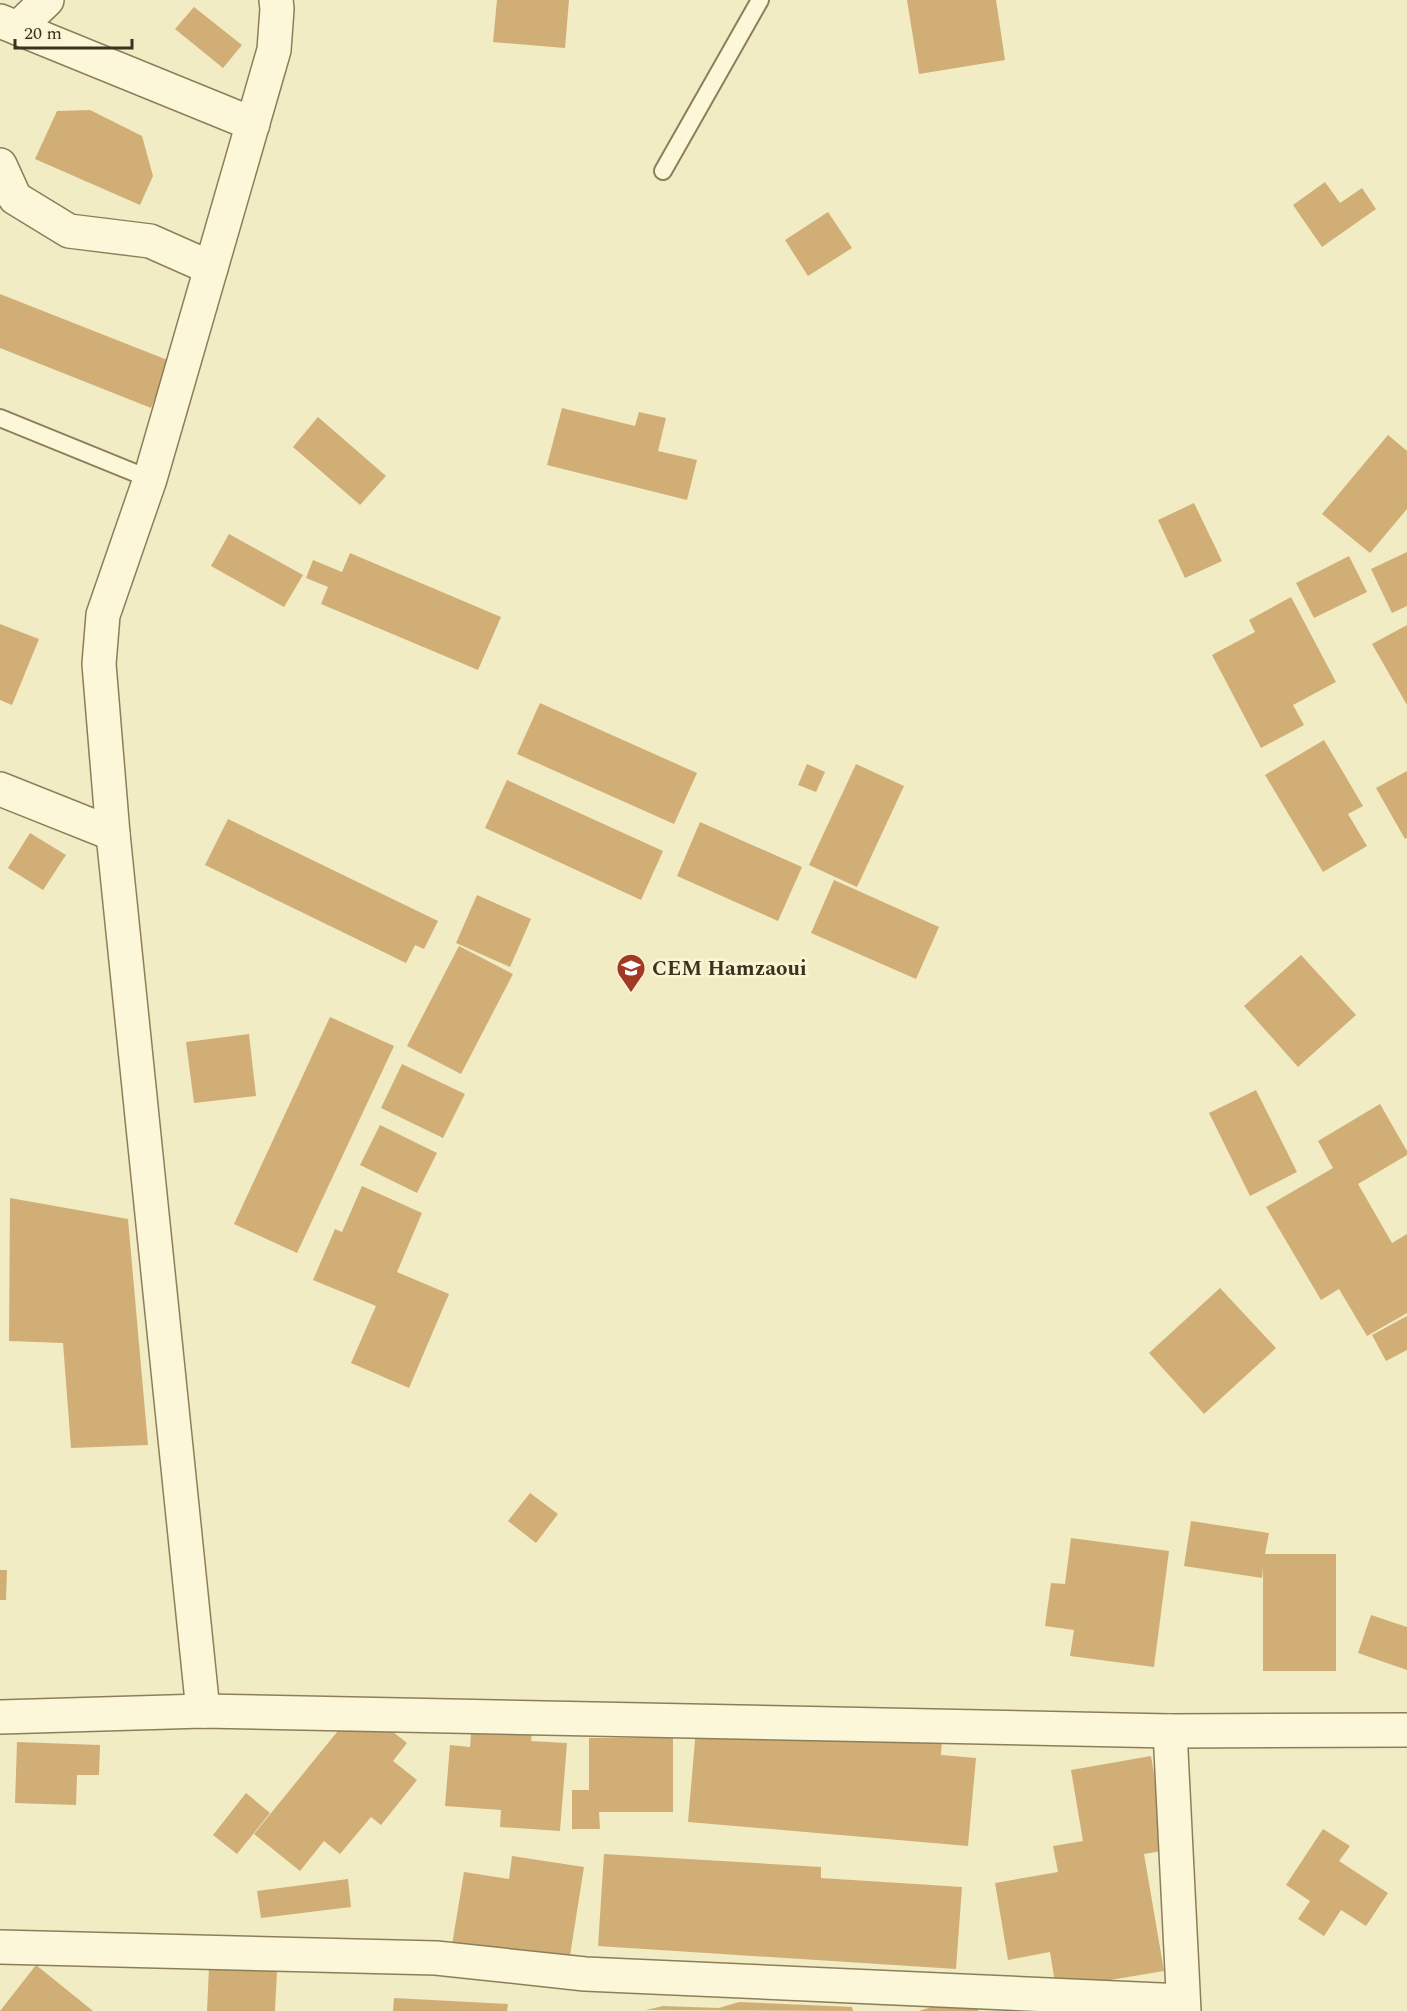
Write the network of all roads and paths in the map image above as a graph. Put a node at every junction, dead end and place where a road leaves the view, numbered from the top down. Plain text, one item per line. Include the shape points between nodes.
1 (47, 0) edge
2 (760, 0) edge
3 (269, 3) edge
4 (9, 25) edge
5 (254, 124) junction
6 (0, 165) edge
7 (663, 171) dead end
8 (211, 268) junction
9 (0, 418) edge
10 (150, 479) junction
11 (0, 789) edge
12 (113, 834) junction
13 (202, 1711) junction
14 (0, 1717) edge
15 (1407, 1730) edge
16 (1170, 1731) junction
17 (0, 1947) edge
18 (1183, 2006) edge

1 - 4 street
2 - 7 lane
3 - 5 street via 274,50
4 - 5 street
5 - 8 street
6 - 8 street via 15,198 69,231 150,241
8 - 10 street
9 - 10 lane
10 - 12 street via 103,615 99,664
11 - 12 street
12 - 13 street
13 - 14 street
13 - 16 street
15 - 16 street
16 - 18 street
17 - 18 street via 436,1958 585,1974

